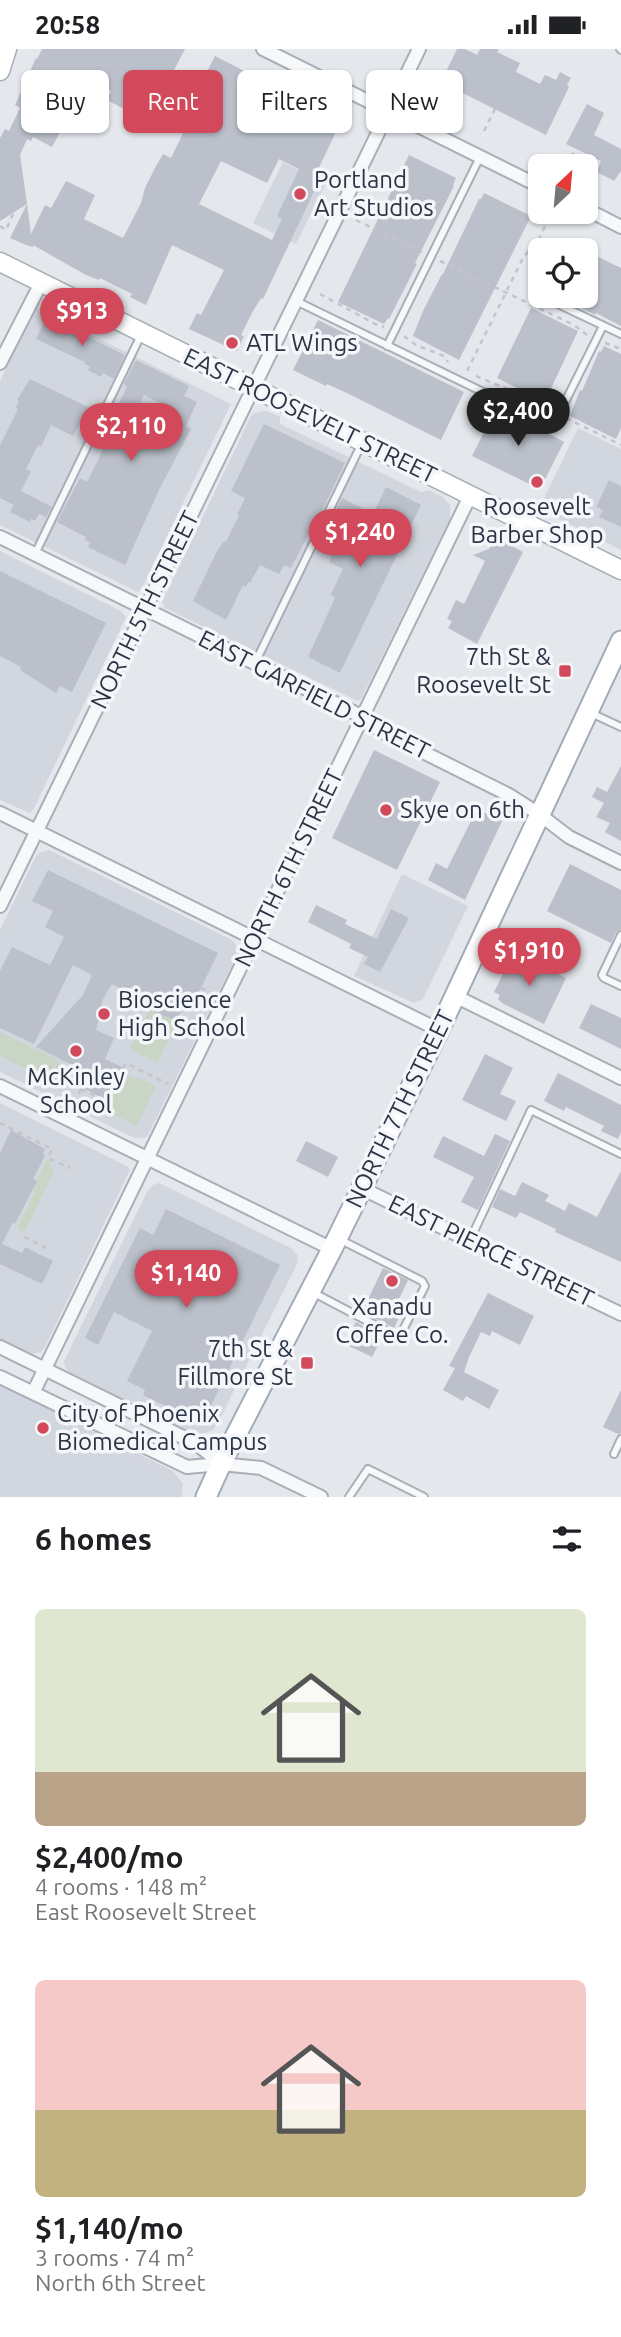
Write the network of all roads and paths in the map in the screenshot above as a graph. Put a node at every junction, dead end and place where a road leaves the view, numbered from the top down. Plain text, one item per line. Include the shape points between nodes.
1 (7, 49) edge
2 (263, 49) edge
3 (419, 49) edge
4 (409, 70) edge
5 (0, 71) edge
6 (366, 100) edge
7 (495, 109) dead end
8 (484, 131) dead end
9 (378, 133) edge
10 (433, 133) edge
11 (575, 149) dead end
12 (573, 154) edge
13 (480, 156) junction
14 (528, 180) edge
15 (14, 212) dead end
16 (598, 215) edge
17 (356, 220) dead end
18 (546, 224) edge
19 (0, 226) edge
20 (621, 227) edge
21 (423, 252) dead end
22 (437, 259) dead end
23 (0, 262) edge
24 (41, 283) junction
25 (506, 292) junction
26 (320, 294) dead end
27 (296, 300) junction
28 (566, 308) edge
29 (603, 326) junction
30 (384, 327) dead end
31 (142, 334) junction
32 (621, 334) edge
33 (401, 335) dead end
34 (587, 335) dead end
35 (605, 343) dead end
36 (387, 345) junction
37 (621, 349) edge
38 (0, 363) edge
39 (454, 365) dead end
40 (253, 389) junction
41 (552, 410) dead end
42 (566, 418) dead end
43 (362, 442) junction
44 (621, 445) edge
45 (471, 495) junction
46 (0, 537) edge
47 (35, 554) junction
48 (621, 570) edge
49 (146, 608) junction
50 (621, 641) edge
51 (255, 663) junction
52 (588, 711) junction
53 (362, 719) junction
54 (621, 727) edge
55 (0, 813) edge
56 (539, 814) junction
57 (37, 831) junction
58 (621, 863) edge
59 (0, 906) edge
60 (621, 935) edge
61 (255, 938) junction
62 (621, 986) edge
63 (201, 988) dead end
64 (214, 994) dead end
65 (455, 996) junction
66 (439, 1030) junction
67 (61, 1060) dead end
68 (58, 1067) junction
69 (123, 1068) dead end
70 (621, 1078) edge
71 (170, 1085) dead end
72 (0, 1086) edge
73 (48, 1086) dead end
74 (84, 1087) junction
75 (110, 1094) dead end
76 (76, 1099) dead end
77 (107, 1101) junction
78 (102, 1112) dead end
79 (0, 1123) edge
80 (621, 1154) edge
81 (147, 1159) junction
82 (70, 1168) dead end
83 (361, 1188) junction
84 (24, 1237) dead end
85 (469, 1241) junction
86 (334, 1244) junction
87 (46, 1248) dead end
88 (310, 1291) junction
89 (621, 1314) edge
90 (0, 1347) edge
91 (45, 1369) junction
92 (0, 1377) edge
93 (33, 1393) junction
94 (621, 1439) edge
95 (614, 1454) dead end
96 (221, 1464) junction
97 (206, 1497) edge
98 (321, 1497) edge
99 (349, 1497) edge
100 (424, 1497) edge

1 - 5 street
2 - 6 street
3 - 4 street, NORTH 5TH STREET
7 - 8 path
9 - 27 street, NORTH 5TH STREET
10 - 13 street
11 - 12 path
13 - 14 street
13 - 36 lane
15 - 19 path via 6,230
16 - 20 street
17 - 21 path
18 - 25 path
22 - 25 path
23 - 24 street, EAST ROOSEVELT STREET
24 - 31 street, EAST ROOSEVELT STREET
24 - 38 street
25 - 34 path
25 - 41 path via 465,371
26 - 30 path
27 - 36 lane
27 - 40 street, NORTH 5TH STREET
28 - 29 lane
29 - 32 lane
29 - 36 lane via 553,426
31 - 40 street, EAST ROOSEVELT STREET
31 - 47 lane
33 - 39 path
35 - 37 path
40 - 43 street, EAST ROOSEVELT STREET
40 - 49 street, NORTH 5TH STREET
42 - 44 path
43 - 45 street, EAST ROOSEVELT STREET
43 - 51 lane
45 - 48 street, EAST ROOSEVELT STREET
45 - 53 street, NORTH 6TH STREET
46 - 47 street, EAST GARFIELD STREET
47 - 49 street, EAST GARFIELD STREET
49 - 51 street, EAST GARFIELD STREET
49 - 57 street, NORTH 5TH STREET
50 - 52 main road, NORTH 7TH STREET
51 - 53 street, EAST GARFIELD STREET
52 - 54 lane
52 - 56 main road, NORTH 7TH STREET
53 - 56 street, EAST GARFIELD STREET
53 - 61 street, NORTH 6TH STREET
55 - 57 street
56 - 58 street, EAST GARFIELD STREET via 569,837
56 - 65 main road, NORTH 7TH STREET
57 - 59 street, NORTH 5TH STREET
57 - 61 street
60 - 62 lane via 602,975
61 - 66 street
61 - 81 street, NORTH 6TH STREET
63 - 64 path
65 - 66 main road, NORTH 7TH STREET
65 - 70 street
66 - 83 main road, NORTH 7TH STREET
67 - 68 path
68 - 73 path
68 - 74 path via 85,1080
69 - 71 path via 125,1063
72 - 81 street
74 - 76 path
74 - 77 path
75 - 77 path
77 - 78 path
79 - 82 path via 52,1149 48,1158
80 - 85 lane via 531,1111
81 - 86 street
81 - 91 street, NORTH 6TH STREET
83 - 85 street, EAST PIERCE STREET
83 - 86 main road, NORTH 7TH STREET
84 - 87 path
85 - 89 street, EAST PIERCE STREET
86 - 88 main road, NORTH 7TH STREET
86 - 88 lane via 424,1283 401,1334 396,1336
88 - 96 main road, NORTH 7TH STREET
90 - 91 street
91 - 93 street, NORTH 6TH STREET
91 - 96 street via 197,1444
92 - 93 street
93 - 96 street via 187,1467
94 - 95 lane
96 - 97 main road, NORTH 7TH STREET
96 - 98 street via 261,1468
99 - 100 lane via 368,1469

